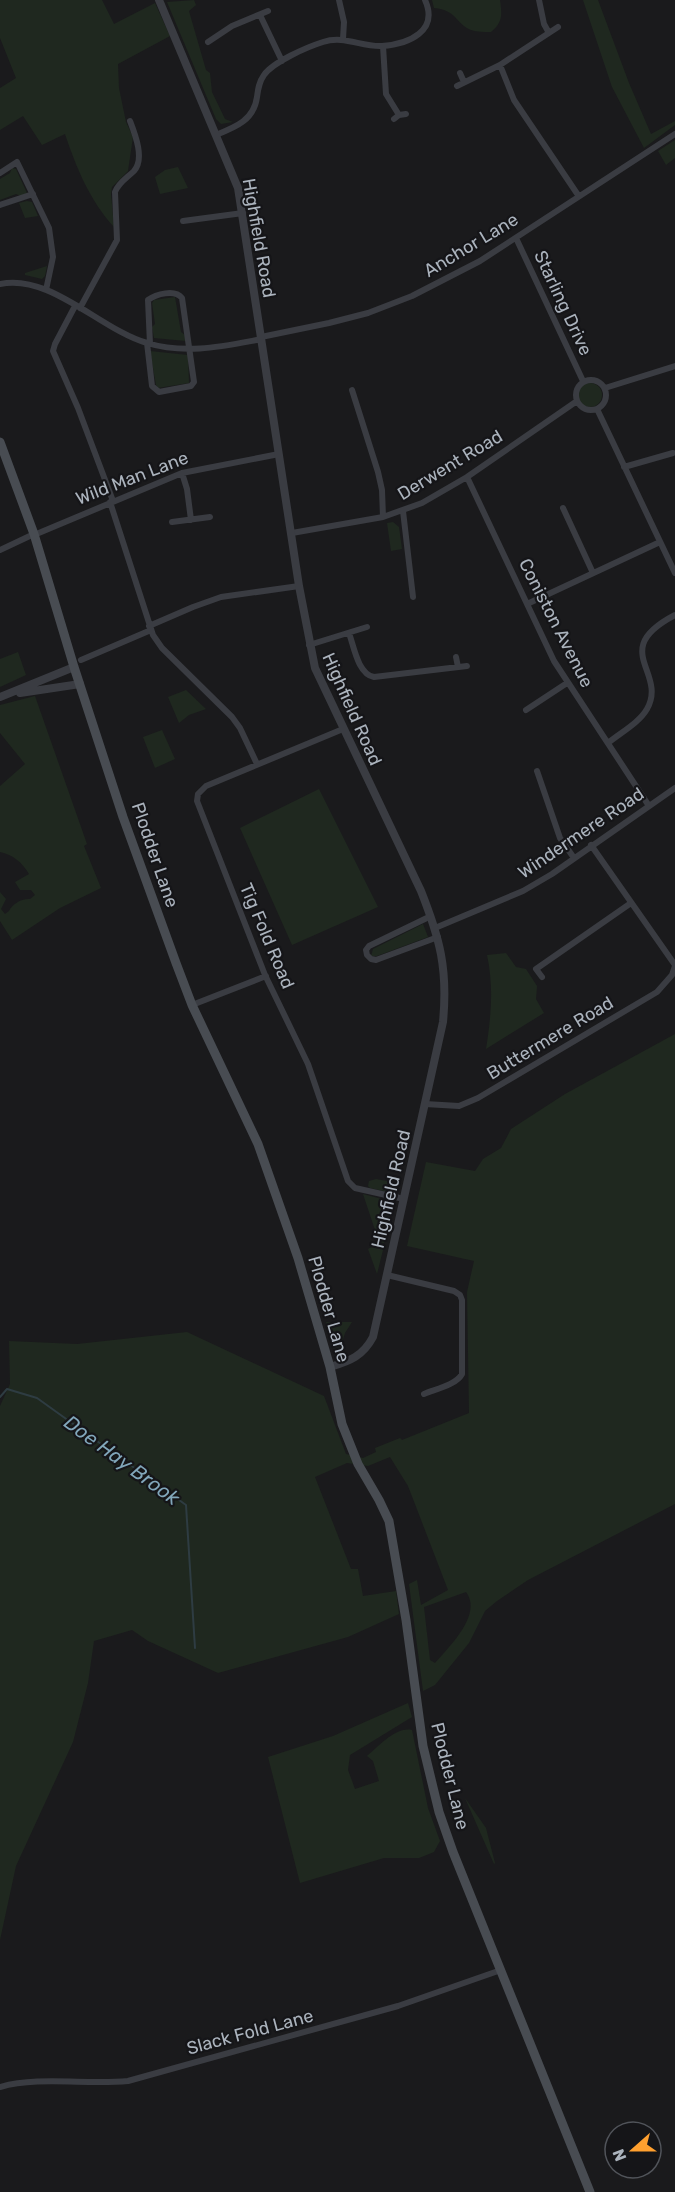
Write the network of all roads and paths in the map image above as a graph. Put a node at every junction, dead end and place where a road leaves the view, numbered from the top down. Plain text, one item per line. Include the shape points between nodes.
1 (159, 0) edge
2 (339, 0) edge
3 (425, 0) edge
4 (539, 0) edge
5 (268, 11) dead end
6 (260, 15) junction
7 (558, 27) dead end
8 (549, 33) junction
9 (220, 34) junction
10 (343, 39) junction
11 (224, 41) dead end
12 (208, 42) dead end
13 (383, 46) junction
14 (282, 61) junction
15 (500, 65) junction
16 (460, 73) dead end
17 (464, 82) junction
18 (457, 86) dead end
19 (400, 116) dead end
20 (130, 121) dead end
21 (675, 134) edge
22 (216, 135) junction
23 (0, 173) edge
24 (33, 194) junction
25 (578, 195) junction
26 (0, 205) edge
27 (243, 213) junction
28 (183, 221) dead end
29 (516, 238) junction
30 (0, 284) edge
31 (46, 290) junction
32 (77, 307) junction
33 (262, 338) junction
34 (148, 344) junction
35 (190, 349) junction
36 (675, 366) edge
37 (583, 381) junction
38 (604, 388) junction
39 (352, 390) dead end
40 (577, 401) junction
41 (597, 409) junction
42 (0, 442) edge
43 (673, 453) edge
44 (279, 454) junction
45 (624, 467) junction
46 (182, 472) junction
47 (466, 477) junction
48 (111, 502) junction
49 (563, 508) dead end
50 (403, 511) junction
51 (210, 517) dead end
52 (383, 518) junction
53 (191, 520) junction
54 (172, 522) dead end
55 (292, 533) junction
56 (34, 534) junction
57 (660, 542) junction
58 (0, 550) edge
59 (593, 573) junction
60 (675, 573) edge
61 (299, 585) junction
62 (412, 597) dead end
63 (527, 604) junction
64 (675, 615) edge
65 (367, 627) dead end
66 (150, 628) junction
67 (349, 633) junction
68 (309, 645) junction
69 (456, 657) dead end
70 (78, 663) junction
71 (407, 665) dead end
72 (467, 666) dead end
73 (458, 667) junction
74 (408, 673) junction
75 (567, 683) junction
76 (80, 684) junction
77 (3, 696) edge
78 (526, 710) dead end
79 (343, 729) junction
80 (608, 742) junction
81 (257, 764) junction
82 (537, 771) dead end
83 (675, 788) edge
84 (649, 806) junction
85 (591, 845) junction
86 (574, 858) junction
87 (631, 903) junction
88 (431, 916) junction
89 (435, 928) junction
90 (438, 937) junction
91 (675, 966) edge
92 (266, 976) junction
93 (542, 977) dead end
94 (192, 1005) junction
95 (425, 1104) junction
96 (404, 1198) junction
97 (387, 1275) junction
98 (330, 1367) junction
99 (424, 1394) dead end
100 (501, 1970) junction
101 (0, 2087) edge
102 (590, 2192) edge

1 - 22 street, Highfield Road
2 - 10 street
3 - 13 street via 430,16 427,28 397,44
4 - 8 street
5 - 6 street
6 - 9 street
6 - 14 street
7 - 8 street
8 - 15 street
9 - 11 street
9 - 12 street
10 - 13 street
10 - 14 street via 325,41
13 - 19 street via 386,93
14 - 22 street via 263,76 251,115
15 - 17 street
15 - 25 street via 514,100
16 - 17 street
17 - 18 street
20 - 32 street via 139,158 135,170 115,192 117,240
21 - 25 street, Anchor Lane
22 - 27 street, Highfield Road via 238,189
23 - 24 street via 17,162
24 - 26 street
24 - 31 street via 52,241
25 - 29 street, Anchor Lane
27 - 28 street
27 - 33 street, Highfield Road
29 - 33 street, Anchor Lane via 402,301
29 - 37 street, Starling Drive
30 - 31 street, Anchor Lane via 19,283
31 - 32 street, Anchor Lane
32 - 34 street, Anchor Lane
32 - 48 street via 53,351
33 - 35 street, Anchor Lane
33 - 44 street, Highfield Road
34 - 35 street, Anchor Lane
34 - 35 street via 152,386 159,392 192,386
34 - 35 street via 148,300 175,293 182,298
36 - 38 street
37 - 38 street via 593,379
37 - 40 street via 577,388
38 - 41 street via 604,402
39 - 52 street via 378,472
40 - 41 street via 583,408
40 - 47 street, Derwent Road
41 - 45 street
42 - 56 main road, Plodder Lane
43 - 45 street
44 - 46 street, Wild Man Lane
44 - 55 street, Highfield Road
45 - 57 street
46 - 48 street, Wild Man Lane
46 - 53 street
47 - 50 street, Derwent Road
47 - 63 street, Coniston Avenue
48 - 56 street, Wild Man Lane
48 - 66 street
49 - 59 street
50 - 52 street, Derwent Road
50 - 62 street
51 - 53 street
52 - 55 street, Derwent Road
53 - 54 street
55 - 61 street, Highfield Road
56 - 58 street, Wild Man Lane
56 - 70 main road, Plodder Lane
57 - 59 street
57 - 60 street
59 - 63 street
61 - 66 street via 221,597
61 - 68 street, Highfield Road
63 - 75 street, Coniston Avenue
64 - 80 street via 652,629 643,643 651,693 646,710
65 - 67 street
66 - 70 street
66 - 81 street via 162,648 232,717
67 - 68 street
67 - 74 street via 368,676
68 - 79 street, Highfield Road via 315,668
69 - 73 street
70 - 76 main road, Plodder Lane
70 - 77 street
71 - 74 street
72 - 73 street
73 - 74 street
75 - 78 street
75 - 80 street, Coniston Avenue
76 - 77 street
76 - 94 main road, Plodder Lane
79 - 81 street, Tig Fold Road
79 - 88 street, Highfield Road
80 - 84 street, Coniston Avenue
81 - 92 street, Tig Fold Road via 202,789 197,801
82 - 86 street via 560,838
83 - 84 street, Windermere Road
84 - 85 street, Windermere Road
85 - 86 street, Windermere Road
85 - 87 street
86 - 89 street, Windermere Road via 523,891
87 - 91 street
87 - 93 street via 536,969
88 - 89 street, Highfield Road
88 - 90 street via 369,946 367,956 376,960
89 - 90 street, Highfield Road
90 - 95 street, Highfield Road via 446,981 445,1010
91 - 95 street, Buttermere Road via 657,993 478,1098 459,1106
92 - 94 street
92 - 96 street, Tig Fold Road via 308,1064 348,1181 355,1188
94 - 98 main road, Plodder Lane via 258,1144 298,1258
95 - 96 street, Highfield Road
96 - 97 street, Highfield Road
97 - 98 street, Highfield Road via 368,1346 353,1360
97 - 99 street via 454,1291 462,1300 462,1374
98 - 100 main road, Plodder Lane via 342,1424 393,1535 423,1746 434,1791 453,1852
100 - 101 street, Slack Fold Lane via 398,2006 128,2081 35,2082
100 - 102 main road, Plodder Lane

